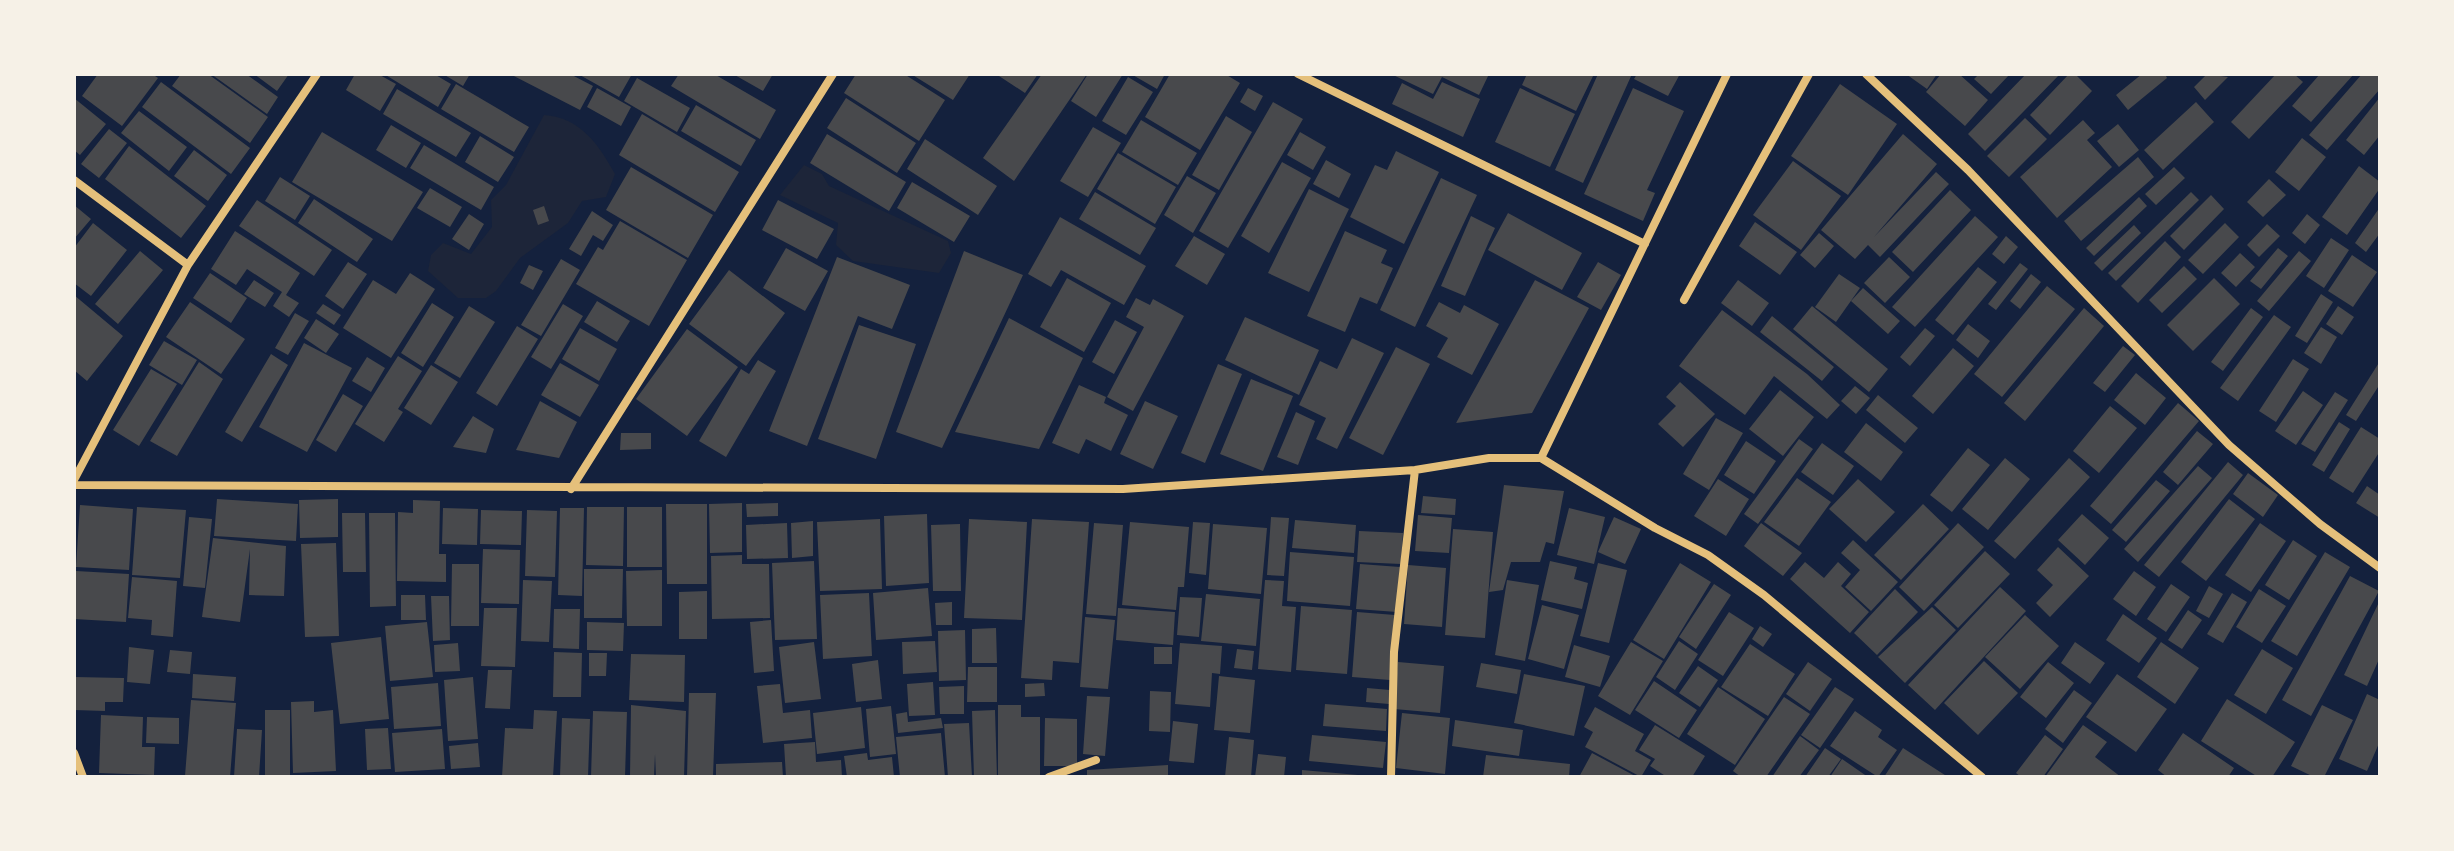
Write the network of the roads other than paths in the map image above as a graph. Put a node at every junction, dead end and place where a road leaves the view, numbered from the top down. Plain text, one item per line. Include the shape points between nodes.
1 (317, 74) edge
2 (833, 74) edge
3 (1298, 74) edge
4 (1727, 74) edge
5 (1809, 74) edge
6 (1866, 74) edge
7 (74, 180) edge
8 (1645, 244) junction
9 (188, 265) junction
10 (1684, 300) dead end
11 (1541, 458) junction
12 (1415, 470) junction
13 (74, 483) edge
14 (571, 489) junction
15 (2380, 568) edge
16 (74, 753) edge
17 (1096, 760) dead end
18 (83, 777) edge
19 (1049, 777) edge
20 (1391, 777) edge
21 (1982, 777) edge

1 - 9 street
2 - 14 street
3 - 8 street
4 - 8 street
5 - 10 street
6 - 15 street via 1968,170 2229,445
7 - 9 street
8 - 11 street
9 - 13 street
11 - 12 street via 1489,458
11 - 21 street via 1708,555 1764,595
12 - 14 street via 1123,489
12 - 20 street via 1394,652
13 - 14 street
16 - 18 street
17 - 19 street

